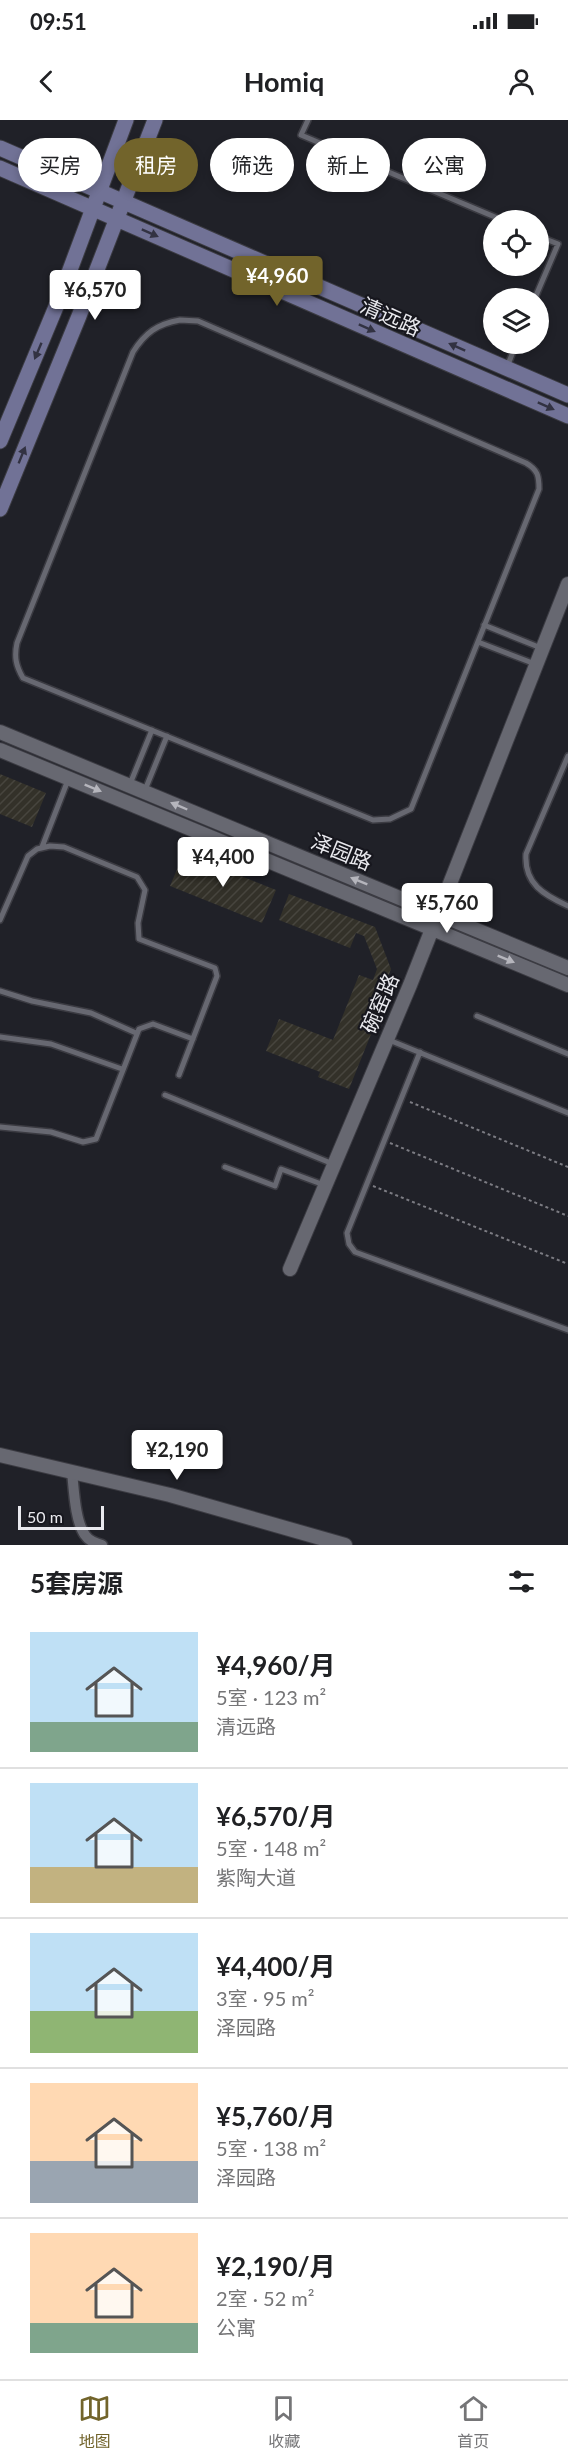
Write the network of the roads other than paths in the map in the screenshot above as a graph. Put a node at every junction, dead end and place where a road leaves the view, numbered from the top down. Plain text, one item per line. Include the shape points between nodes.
1 (126, 120) edge
2 (155, 120) edge
3 (308, 120) edge
4 (0, 148) edge
5 (18, 156) edge
6 (0, 168) edge
7 (102, 183) edge
8 (99, 192) edge
9 (102, 192) edge
10 (124, 201) junction
11 (93, 208) junction
12 (483, 212) edge
13 (117, 219) junction
14 (549, 240) edge
15 (549, 264) edge
16 (512, 354) edge
17 (506, 368) junction
18 (568, 395) edge
19 (568, 416) edge
20 (0, 441) edge
21 (0, 509) edge
22 (568, 584) edge
23 (484, 625) junction
24 (478, 642) junction
25 (543, 648) junction
26 (536, 665) junction
27 (152, 730) junction
28 (0, 732) edge
29 (167, 736) junction
30 (0, 750) edge
31 (568, 756) edge
32 (69, 778) junction
33 (129, 786) junction
34 (144, 792) junction
35 (42, 847) junction
36 (568, 906) edge
37 (438, 914) junction
38 (0, 920) edge
39 (432, 928) junction
40 (568, 968) edge
41 (568, 985) edge
42 (0, 991) edge
43 (477, 1016) dead end
44 (136, 1033) junction
45 (0, 1037) edge
46 (192, 1039) junction
47 (387, 1039) junction
48 (420, 1052) junction
49 (568, 1054) edge
50 (122, 1069) junction
51 (179, 1075) dead end
52 (165, 1095) dead end
53 (568, 1113) edge
54 (0, 1127) edge
55 (334, 1164) junction
56 (225, 1167) dead end
57 (325, 1186) junction
58 (290, 1269) dead end
59 (568, 1330) edge
60 (0, 1455) edge
61 (72, 1472) junction
62 (102, 1545) edge
63 (345, 1545) edge

1 - 7 main road
2 - 10 main road
3 - 12 lane via 301,135
4 - 5 main road, 清远路
6 - 11 main road, 清远路
8 - 11 main road
9 - 10 main road, 清远路
10 - 13 main road
17 -> 10 main road, 清远路
11 - 13 main road, 清远路
11 -> 20 main road
13 -> 19 main road, 清远路
21 -> 13 main road
14 - 15 lane via 558,244
16 - 17 lane
17 - 18 main road, 清远路
22 - 25 street, 碗窑路
23 - 24 lane
23 - 25 lane
23 - 27 lane via 539,489 535,468 198,321 164,323 144,336 133,352 15,656 23,678
24 - 26 lane
24 - 29 lane via 411,809 397,817 373,820
25 - 26 street, 碗窑路
26 - 37 street, 碗窑路
27 - 29 lane
27 - 33 lane
28 - 33 street, 泽园路
29 - 34 lane
30 - 32 street, 泽园路
31 - 36 lane via 525,862 531,881 540,891
32 - 35 lane
32 -> 39 street, 泽园路
33 - 34 street, 泽园路
37 -> 34 street, 泽园路
35 - 38 lane via 28,856
35 - 46 lane via 64,847 137,877 145,890 139,939 215,968 217,976
37 - 39 street, 碗窑路
37 - 40 street, 泽园路
39 -> 41 street, 泽园路
39 - 47 street, 碗窑路
42 - 44 lane via 91,1013
43 - 49 lane
44 - 46 lane via 153,1024
44 - 50 lane
45 - 50 lane via 51,1044
46 - 51 lane
47 - 48 lane
47 - 55 street, 碗窑路
48 - 53 lane
48 - 59 lane via 347,1233 349,1244 355,1252
50 - 54 lane via 96,1138 90,1142 51,1132
52 - 55 lane
55 - 57 street, 碗窑路
56 - 57 lane via 275,1186 281,1169
57 - 58 street, 碗窑路
60 - 61 street
61 - 62 street via 83,1532
61 - 63 street

